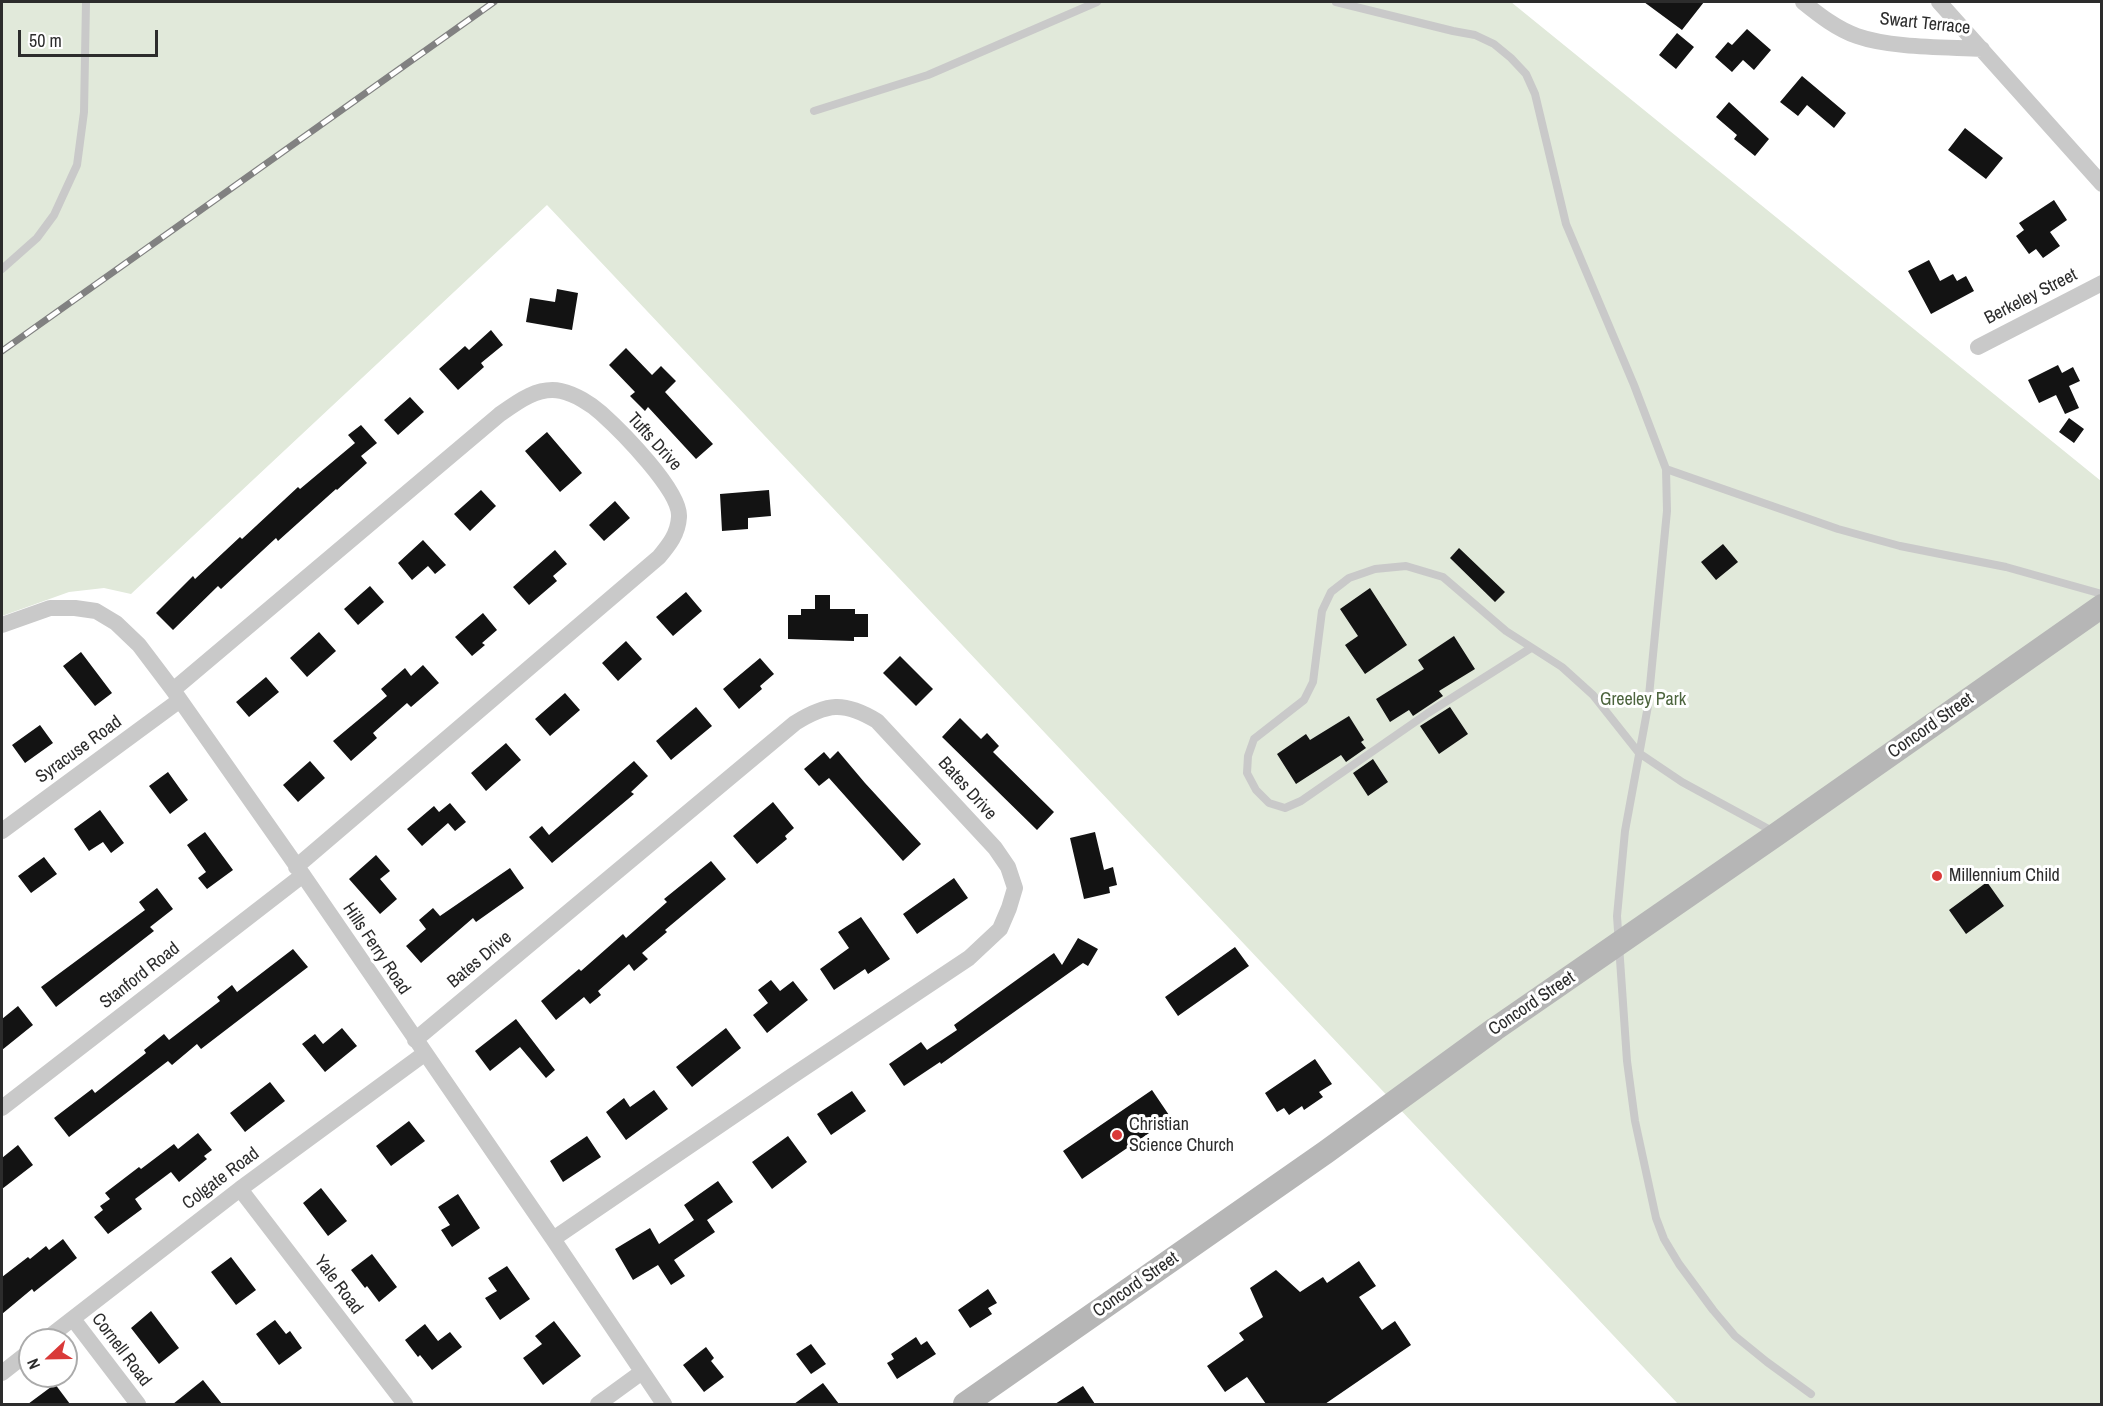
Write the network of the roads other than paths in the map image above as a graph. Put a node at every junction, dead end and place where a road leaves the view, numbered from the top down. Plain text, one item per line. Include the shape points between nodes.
1 (86, 2) edge
2 (1097, 2) edge
3 (1336, 2) edge
4 (1803, 2) edge
5 (1940, 2) edge
6 (1982, 49) junction
7 (814, 111) dead end
8 (2102, 184) edge
9 (2, 269) edge
10 (2102, 283) edge
11 (1978, 347) dead end
12 (1666, 469) junction
13 (2102, 594) edge
14 (2102, 606) edge
15 (2, 625) edge
16 (1532, 648) junction
17 (177, 695) junction
18 (1639, 753) junction
19 (2, 831) edge
20 (1777, 834) junction
21 (300, 871) junction
22 (1618, 945) junction
23 (420, 1047) junction
24 (2, 1108) edge
25 (240, 1189) junction
26 (553, 1239) junction
27 (73, 1319) junction
28 (61, 1328) edge
29 (18, 1360) edge
30 (2, 1372) edge
31 (642, 1372) junction
32 (1811, 1394) dead end
33 (138, 1404) edge
34 (405, 1404) edge
35 (598, 1404) edge
36 (664, 1404) edge
37 (965, 1404) edge

1 - 9 lane via 84,112 78,165 54,215
2 - 7 lane via 928,75
3 - 12 lane via 1475,35 1494,44 1526,74 1535,94 1566,224
4 - 6 street, Swart Terrace via 1838,28 1858,37
5 - 6 street, Swart Terrace
6 - 8 street, Swart Terrace
10 - 11 street, Berkeley Street
12 - 13 lane via 1838,529 2006,567
12 - 18 lane via 1667,512 1658,615
14 - 20 main road, Concord Street
15 - 17 street, Hills Ferry Road via 50,608 96,611 116,622 139,645
16 - 16 lane via 1443,577 1406,566 1375,569 1349,578 1331,592 1322,611 1313,682 1304,700 1254,739 1247,773 1269,803 1285,808 1301,801 1428,713
16 - 18 lane via 1562,667 1593,695
17 - 19 street, Syracuse Road
17 - 21 street, Hills Ferry Road
17 - 21 street, Tufts Drive via 499,415 537,392 561,391 600,412 667,485 680,516 674,538 659,557
18 - 20 lane via 1682,782
18 - 22 lane via 1619,877
20 - 22 main road, Concord Street
21 - 23 street, Hills Ferry Road
21 - 24 street, Stanford Road
22 - 32 lane via 1635,1121 1664,1239 1735,1336
22 - 37 main road, Concord Street
23 - 25 street, Colgate Road
23 - 26 street, Hills Ferry Road
23 - 26 street, Bates Drive via 814,711 835,706 858,709 877,721 995,848 1008,867 1015,888 1000,929 969,958
25 - 27 street, Colgate Road
25 - 34 street, Yale Road
26 - 31 street, Hills Ferry Road
27 - 28 street, Colgate Road
27 - 33 street, Cornell Road
29 - 30 street
31 - 35 street
31 - 36 street, Hills Ferry Road

